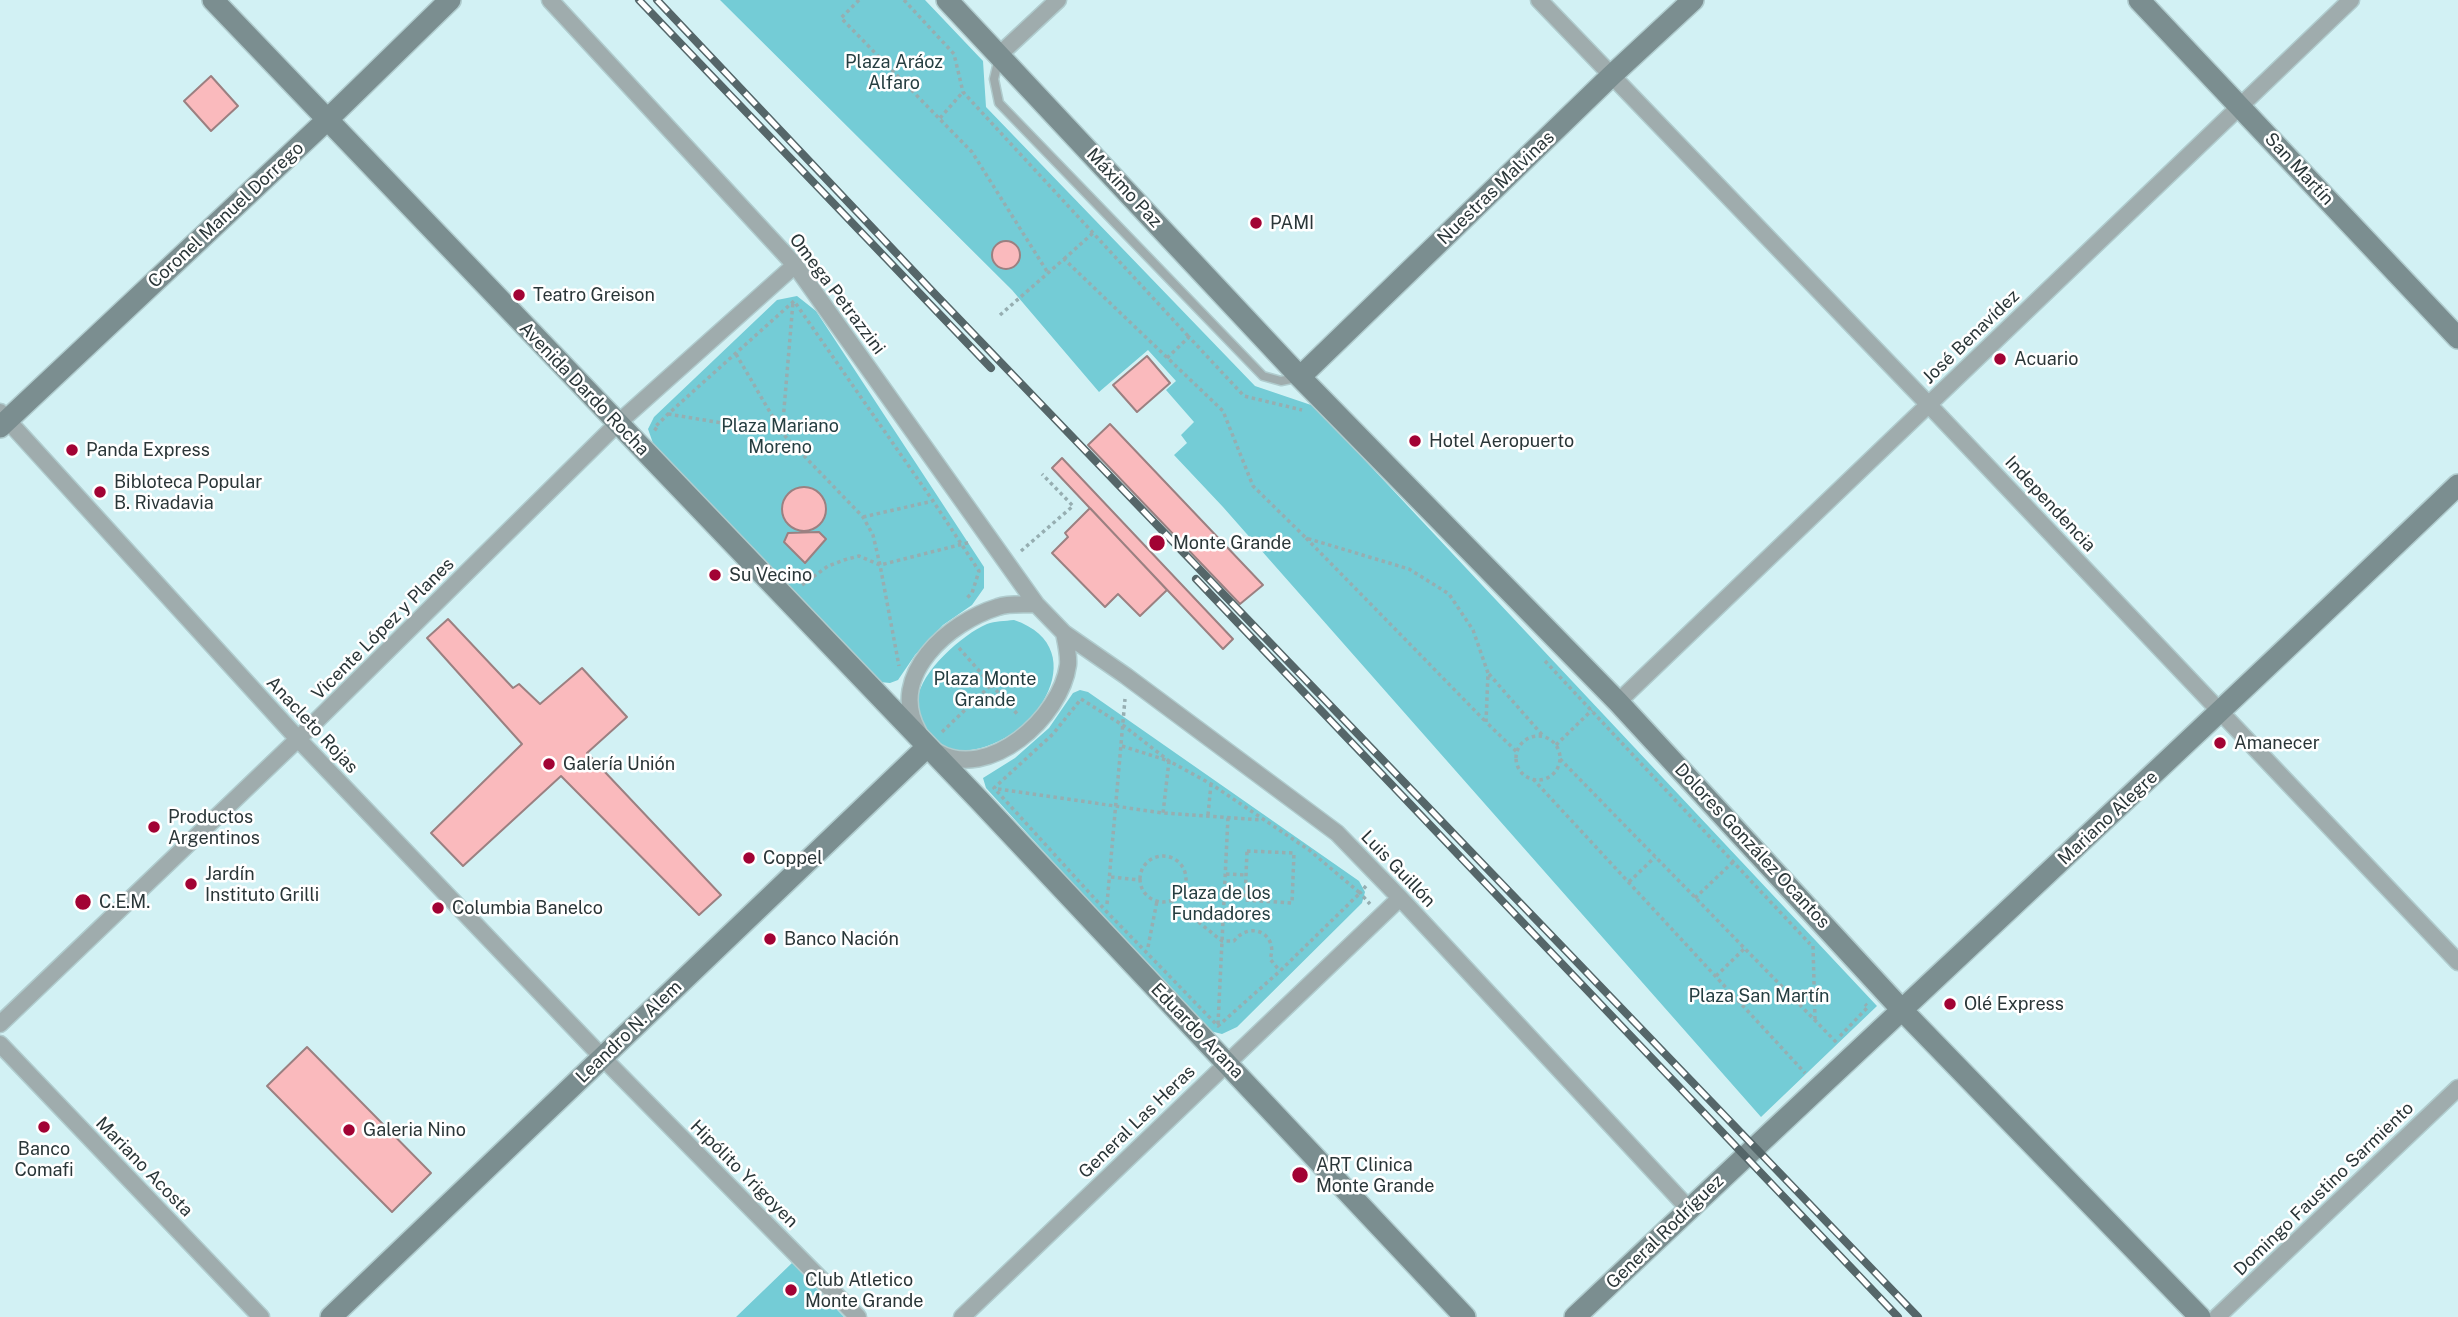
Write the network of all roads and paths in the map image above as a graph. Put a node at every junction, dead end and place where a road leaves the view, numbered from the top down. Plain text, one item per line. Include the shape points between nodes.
1 (213, 0) edge
2 (450, 0) edge
3 (550, 0) edge
4 (859, 0) edge
5 (904, 0) edge
6 (947, 0) edge
7 (1058, 0) edge
8 (1539, 0) edge
9 (1693, 0) edge
10 (2138, 0) edge
11 (2351, 0) edge
12 (999, 55) junction
13 (1611, 76) junction
14 (963, 92) junction
15 (2240, 106) junction
16 (940, 118) junction
17 (327, 120) junction
18 (1093, 233) junction
19 (1064, 259) junction
20 (795, 265) junction
21 (1048, 273) junction
22 (794, 301) junction
23 (1000, 315) dead end
24 (1189, 337) junction
25 (2458, 338) edge
26 (736, 354) junction
27 (1167, 358) junction
28 (1300, 377) junction
29 (1929, 404) junction
30 (1309, 412) dead end
31 (668, 414) junction
32 (2, 420) edge
33 (617, 424) junction
34 (782, 433) junction
35 (663, 438) dead end
36 (1042, 474) dead end
37 (2458, 485) edge
38 (933, 501) junction
39 (863, 517) junction
40 (1306, 538) junction
41 (990, 539) junction
42 (960, 543) junction
43 (880, 565) junction
44 (809, 595) dead end
45 (962, 602) dead end
46 (1036, 604) junction
47 (1064, 633) junction
48 (964, 642) dead end
49 (958, 647) junction
50 (1537, 652) dead end
51 (950, 655) dead end
52 (908, 656) dead end
53 (899, 666) junction
54 (1488, 673) junction
55 (891, 674) dead end
56 (1126, 676) junction
57 (991, 685) junction
58 (1614, 698) junction
59 (1592, 710) junction
60 (2221, 712) junction
61 (1026, 714) dead end
62 (1486, 722) junction
63 (1124, 726) junction
64 (1544, 737) junction
65 (298, 740) junction
66 (932, 742) junction
67 (1556, 745) junction
68 (1122, 746) junction
69 (1517, 752) junction
70 (1560, 759) junction
71 (1169, 761) junction
72 (1533, 779) junction
73 (1211, 784) junction
74 (986, 794) junction
75 (1116, 807) junction
76 (1163, 813) junction
77 (1208, 815) junction
78 (1227, 817) junction
79 (1264, 820) junction
80 (1751, 845) junction
81 (1656, 857) junction
82 (1733, 862) junction
83 (1226, 874) junction
84 (1246, 875) junction
85 (1110, 877) junction
86 (1140, 880) junction
87 (1629, 883) junction
88 (1400, 898) junction
89 (1695, 898) junction
90 (1171, 900) junction
91 (1157, 901) junction
92 (1107, 911) junction
93 (1812, 911) junction
94 (1222, 941) junction
95 (1745, 948) junction
96 (1813, 948) junction
97 (1147, 953) junction
98 (1822, 958) dead end
99 (2458, 962) edge
100 (1280, 971) junction
101 (1716, 976) junction
102 (1859, 997) dead end
103 (1902, 1010) junction
104 (1815, 1021) junction
105 (0, 1024) edge
106 (1218, 1026) junction
107 (1835, 1041) junction
108 (0, 1044) edge
109 (1828, 1049) dead end
110 (602, 1057) junction
111 (1851, 1060) junction
112 (1227, 1063) junction
113 (1812, 1064) dead end
114 (1804, 1071) junction
115 (1796, 1079) dead end
116 (2458, 1088) edge
117 (1818, 1090) junction
118 (1754, 1146) joint
119 (1689, 1209) junction
120 (261, 1317) edge
121 (331, 1317) edge
122 (858, 1317) edge
123 (962, 1317) edge
124 (1465, 1317) edge
125 (1575, 1317) edge
126 (2200, 1317) edge
127 (2217, 1317) edge

1 - 17 street, Avenida Dardo Rocha
2 - 17 street, Coronel Manuel Dorrego
3 - 20 street, Omega Petrazzini
4 - 16 path via 841,18
5 - 14 path via 954,54
6 - 12 street, Máximo Paz
7 - 12 street
8 - 13 street, Independencia
9 - 13 street, Nuestras Malvinas
10 - 15 street, San Martín
11 - 15 street, José Benavídez
12 - 28 street, Máximo Paz
12 - 28 lane via 995,79 999,103 1264,376 1281,381
13 - 28 street, Nuestras Malvinas
13 - 29 street, Independencia
14 - 16 path
14 - 18 path
15 - 25 street, San Martín
15 - 29 street, José Benavídez
16 - 21 path via 972,152
17 - 32 street, Coronel Manuel Dorrego
17 - 33 street, Avenida Dardo Rocha
18 - 19 path
18 - 24 path
19 - 21 path
19 - 27 path
20 - 33 street, Vicente López y Planes
20 - 41 street, Omega Petrazzini
21 - 23 path
22 - 26 path
22 - 34 path
22 - 38 path
24 - 27 path
24 - 30 path via 1244,396
26 - 31 path
26 - 34 path
27 - 40 path via 1223,411 1253,486
28 - 58 street, Dolores González Ocantos
29 - 58 street, José Benavídez
29 - 60 street, Independencia
31 - 34 path
31 - 35 path via 654,428
32 - 65 street, Anacleto Rojas
33 - 65 street, Vicente López y Planes
33 - 66 street, Avenida Dardo Rocha
34 - 39 path
36 - 41 path via 1073,506 1023,551
37 - 60 street, Mariano Alegre
38 - 39 path
38 - 42 path
39 - 43 path
40 - 54 path via 1409,569 1448,594 1474,630
40 - 62 path
41 - 42 path
41 - 46 street, Omega Petrazzini
42 - 43 path
42 - 45 path via 979,571 972,593
43 - 44 path via 859,556 828,566 800,586
43 - 53 path
46 - 47 street, Luis Guillón
46 - 66 street via 1001,605 979,614 957,625 927,654 909,692 911,719
47 - 56 street, Luis Guillón
47 - 66 street via 1068,665 1062,686 1033,729 998,752 972,760 945,757
48 - 49 path
49 - 51 path
49 - 57 path
50 - 59 path
52 - 53 path
53 - 55 path
54 - 62 path
54 - 64 path
56 - 63 path
56 - 88 street, Luis Guillón via 1337,833
57 - 61 path via 1022,719
57 - 66 path
58 - 59 path
58 - 80 street, Dolores González Ocantos
59 - 67 path
59 - 82 path
60 - 99 street, Independencia
60 - 103 street, Mariano Alegre
62 - 69 path
63 - 68 path
63 - 71 path
63 - 74 path via 1081,699 1053,734
64 - 67 path
64 - 69 path via 1524,740
65 - 105 street, Vicente López y Planes
65 - 110 street, Anacleto Rojas
66 - 74 street, Eduardo Arana
66 - 110 street, Leandro N. Alem
67 - 70 path
68 - 71 path
68 - 75 path
69 - 72 path via 1517,765
70 - 72 path via 1548,778
70 - 81 path
71 - 73 path
71 - 76 path
72 - 87 path
73 - 77 path
73 - 79 path
74 - 75 path
74 - 92 path
74 - 112 street, Eduardo Arana
75 - 76 path
75 - 85 path
76 - 77 path
77 - 78 path
78 - 79 path
78 - 83 path
79 - 100 path via 1360,892
80 - 82 path
80 - 93 street, Dolores González Ocantos
81 - 87 path
81 - 89 path
82 - 89 path
82 - 96 path
83 - 84 path
83 - 94 path
84 - 84 path via 1245,900 1292,903 1294,853 1247,851
85 - 86 path
85 - 92 path
86 - 90 path via 1151,859 1174,859 1184,870 1185,885
86 - 91 path via 1145,894
87 - 101 path
88 - 112 street, General Las Heras
88 - 119 street, Luis Guillón
89 - 95 path
90 - 91 path
90 - 94 path
91 - 97 path
92 - 97 path
93 - 96 path
93 - 103 street, Dolores González Ocantos
94 - 100 path via 1234,940 1249,930 1261,932 1270,940 1270,959
94 - 106 path
95 - 101 path
95 - 104 path
96 - 98 path
96 - 104 path
97 - 106 path
100 - 106 path
101 - 114 path
102 - 107 path via 1868,1007
103 - 111 street, Mariano Alegre
103 - 126 street, Dolores González Ocantos
104 - 107 path
107 - 109 path
107 - 111 path
108 - 120 street, Mariano Acosta
110 - 121 street, Leandro N. Alem
110 - 122 street, Hipólito Yrigoyen
111 - 117 street, Mariano Alegre
112 - 123 street, General Las Heras
112 - 124 street, Eduardo Arana
113 - 114 path
114 - 115 path
114 - 117 path
116 - 127 street, Domingo Faustino Sarmiento
117 - 118 street, Mariano Alegre
118 - 119 street, General Rodríguez
119 - 125 street, General Rodríguez

